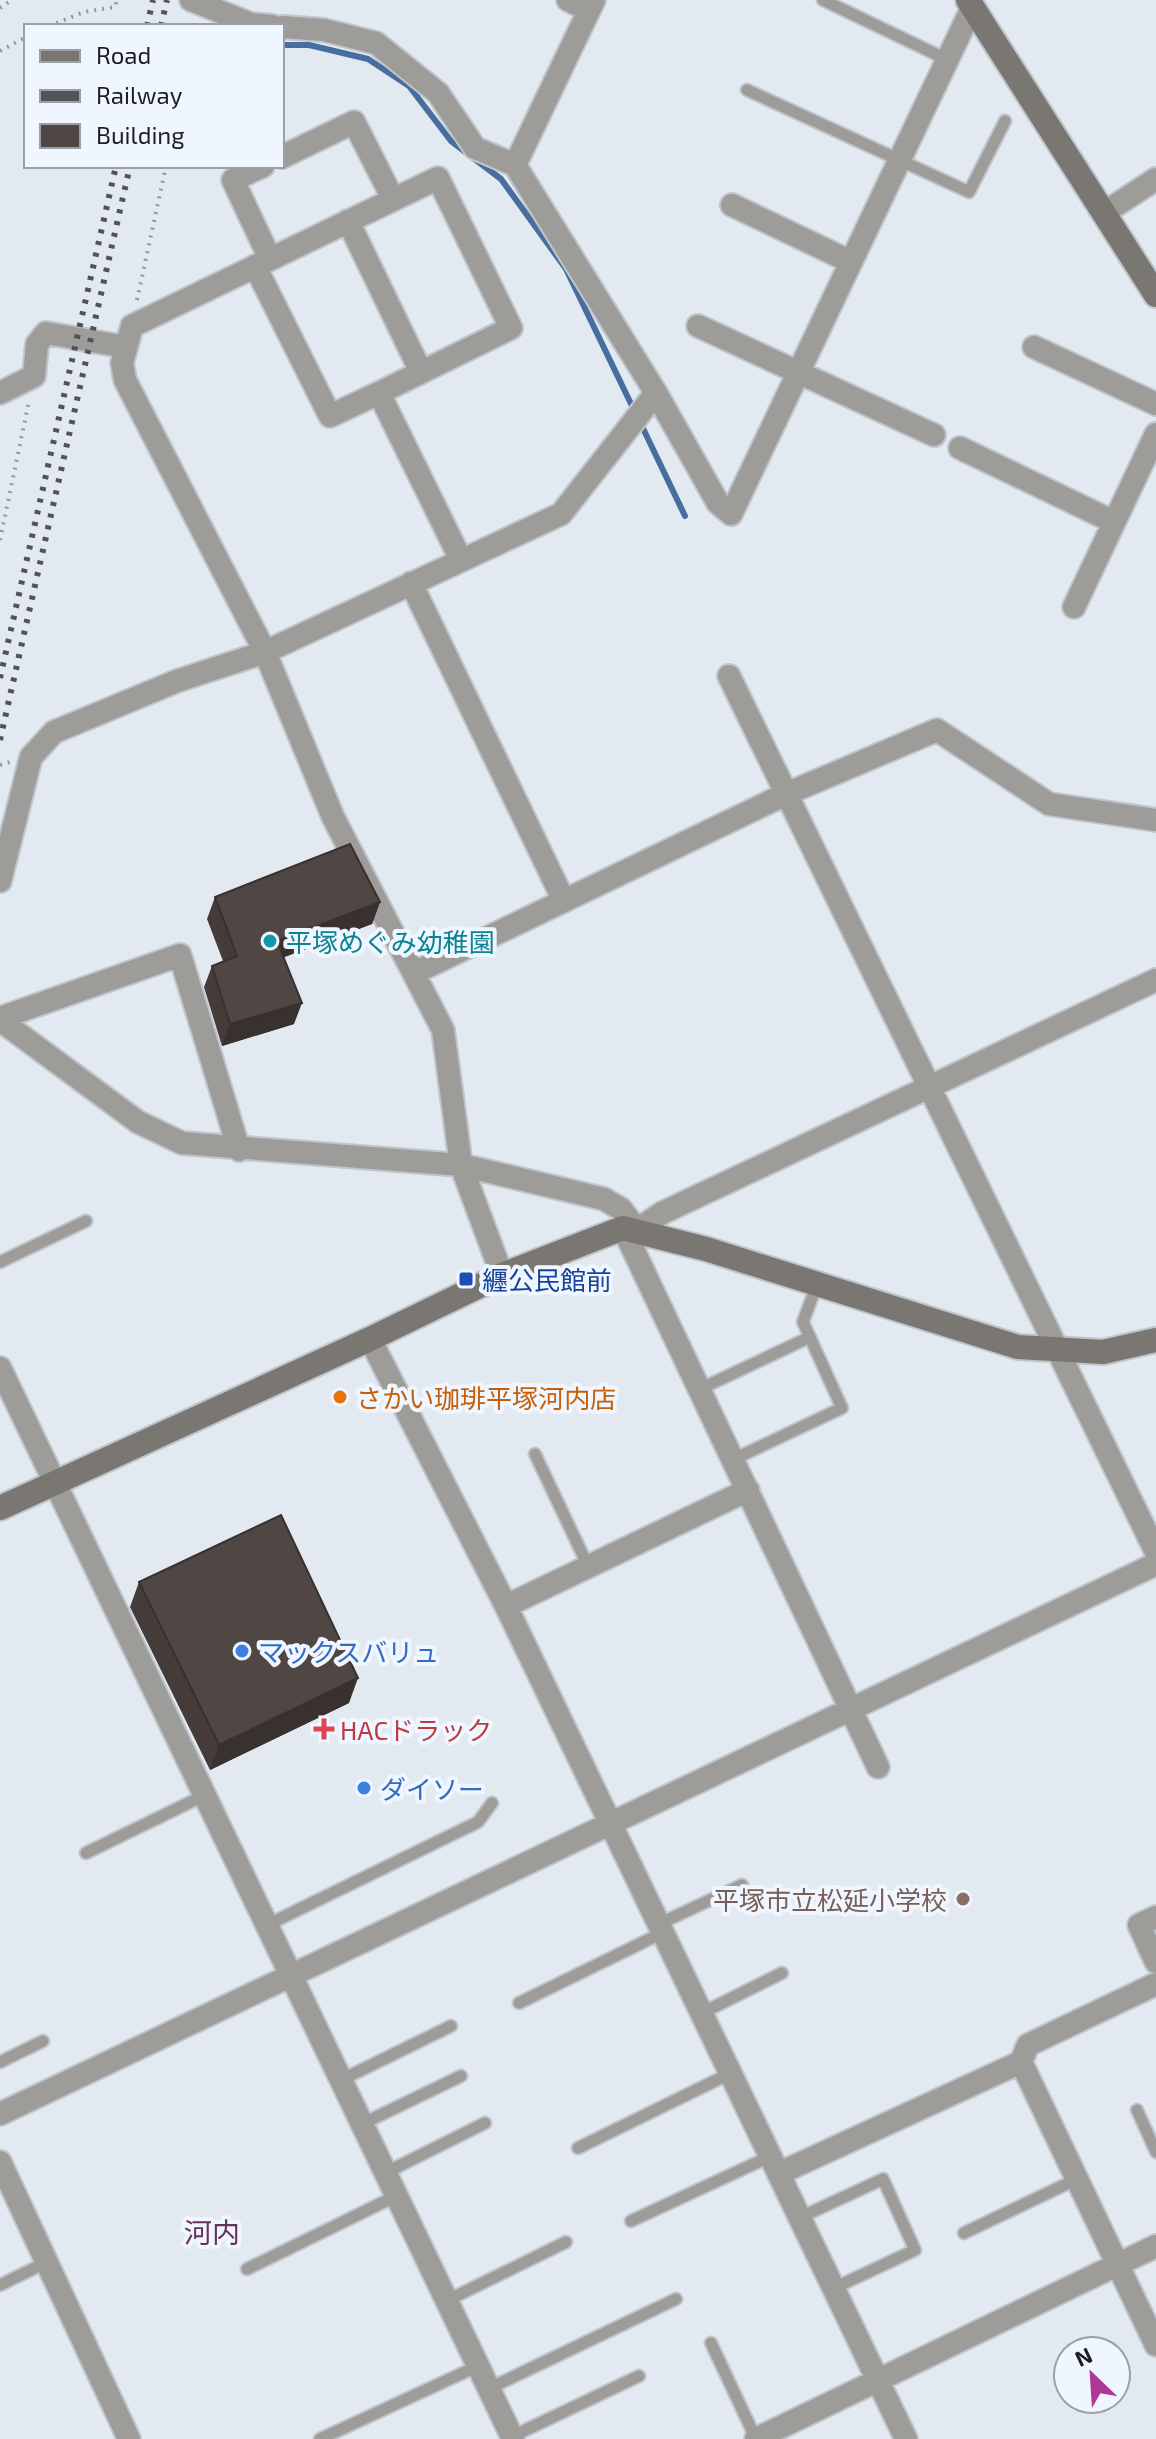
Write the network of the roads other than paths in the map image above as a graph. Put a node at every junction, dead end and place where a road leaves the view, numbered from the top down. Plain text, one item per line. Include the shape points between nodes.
1 (568, 0) edge
2 (823, 0) edge
3 (201, 2) edge
4 (970, 4) edge
5 (592, 5) edge
6 (251, 24) edge
7 (284, 27) edge
8 (948, 60) junction
9 (747, 90) dead end
10 (1005, 121) dead end
11 (284, 156) edge
12 (900, 160) junction
13 (515, 165) junction
14 (259, 168) edge
15 (1156, 179) edge
16 (393, 199) junction
17 (732, 205) dead end
18 (1104, 213) junction
19 (348, 221) junction
20 (262, 262) junction
21 (851, 262) junction
22 (1156, 295) edge
23 (698, 326) dead end
24 (129, 336) junction
25 (1034, 347) dead end
26 (421, 372) junction
27 (799, 372) junction
28 (0, 393) edge
29 (379, 393) junction
30 (656, 393) junction
31 (1156, 404) edge
32 (1156, 434) edge
33 (934, 435) dead end
34 (960, 448) dead end
35 (1114, 522) junction
36 (461, 560) junction
37 (411, 583) junction
38 (1074, 607) dead end
39 (265, 652) junction
40 (729, 676) dead end
41 (786, 794) junction
42 (1156, 820) edge
43 (0, 881) edge
44 (564, 901) junction
45 (414, 973) junction
46 (1156, 980) edge
47 (0, 1019) edge
48 (931, 1084) junction
49 (239, 1150) junction
50 (461, 1165) junction
51 (86, 1221) dead end
52 (630, 1229) junction
53 (0, 1262) edge
54 (502, 1275) junction
55 (817, 1284) junction
56 (810, 1337) junction
57 (370, 1339) junction
58 (1156, 1340) edge
59 (1060, 1351) junction
60 (0, 1368) edge
61 (700, 1389) junction
62 (535, 1454) dead end
63 (734, 1459) junction
64 (55, 1484) junction
65 (748, 1490) junction
66 (0, 1508) edge
67 (1156, 1552) edge
68 (1156, 1564) edge
69 (588, 1566) junction
70 (506, 1606) junction
71 (852, 1710) junction
72 (878, 1767) dead end
73 (205, 1795) junction
74 (492, 1803) dead end
75 (611, 1824) junction
76 (86, 1853) dead end
77 (742, 1885) dead end
78 (1156, 1917) edge
79 (267, 1925) junction
80 (662, 1928) junction
81 (1156, 1962) edge
82 (782, 1973) dead end
83 (290, 1975) junction
84 (1156, 1984) edge
85 (519, 2003) dead end
86 (702, 2013) junction
87 (451, 2026) dead end
88 (43, 2041) dead end
89 (0, 2062) edge
90 (1021, 2062) junction
91 (731, 2073) junction
92 (461, 2076) dead end
93 (341, 2080) junction
94 (1137, 2110) dead end
95 (0, 2114) edge
96 (485, 2123) dead end
97 (362, 2124) junction
98 (578, 2148) dead end
99 (1156, 2152) edge
100 (0, 2162) edge
101 (776, 2164) junction
102 (385, 2173) junction
103 (1077, 2179) junction
104 (396, 2196) junction
105 (801, 2217) junction
106 (631, 2221) dead end
107 (964, 2233) dead end
108 (566, 2242) dead end
109 (1156, 2246) edge
110 (47, 2262) junction
111 (1118, 2264) junction
112 (247, 2269) dead end
113 (0, 2285) edge
114 (834, 2288) junction
115 (676, 2299) dead end
116 (446, 2301) junction
117 (711, 2343) dead end
118 (1156, 2345) edge
119 (478, 2366) junction
120 (639, 2376) dead end
121 (877, 2380) junction
122 (488, 2389) junction
123 (510, 2438) edge
124 (129, 2439) edge
125 (320, 2439) edge
126 (756, 2439) edge
127 (906, 2439) edge

1 - 5 street
2 - 8 lane
3 - 6 street
4 - 8 street
4 - 18 street
5 - 13 street
7 - 13 street via 376,43 438,93 475,148
8 - 12 street
9 - 12 lane
10 - 12 lane via 969,192
11 - 16 street via 354,122
12 - 21 street
13 - 30 street
14 - 20 street via 233,180
15 - 18 street
16 - 19 street
16 - 26 street via 438,178 511,328
17 - 21 street
18 - 22 street
19 - 20 street
19 - 26 street
20 - 24 street
20 - 29 street via 330,416
21 - 27 street
23 - 27 street
24 - 28 street via 46,333 37,344 34,376
24 - 39 street via 122,363 125,380
25 - 31 street
26 - 29 street
27 - 30 street via 731,514 718,503
27 - 33 street
29 - 36 street
30 - 36 street via 561,514
32 - 35 street
34 - 35 street
35 - 38 street
36 - 37 street
37 - 39 street
37 - 44 street
39 - 43 street via 177,681 54,732 31,757
39 - 45 street via 333,817
40 - 41 street
41 - 42 street via 937,730 1049,804
41 - 44 street
41 - 48 street
44 - 45 street
45 - 50 street via 443,1030
46 - 48 street
47 - 49 street via 138,1122 182,1143
47 - 49 street via 180,955
48 - 52 street
48 - 59 street
49 - 50 street
50 - 52 street via 604,1199 621,1209
50 - 54 street
51 - 53 lane
52 - 54 street
52 - 55 street
52 - 61 street
54 - 57 street
55 - 56 lane via 803,1322
55 - 59 street via 1018,1347
56 - 61 lane
56 - 63 lane via 842,1408
57 - 64 street
57 - 70 street
58 - 59 street via 1103,1352
59 - 67 street
60 - 64 street
61 - 63 street
62 - 69 lane
63 - 65 street
64 - 66 street
64 - 73 street
65 - 69 street
65 - 71 street
68 - 71 street
69 - 70 street
70 - 75 street
71 - 72 street
71 - 75 street
73 - 76 lane
73 - 79 street
74 - 79 lane via 478,1822
75 - 80 street
75 - 83 street
77 - 80 lane
78 - 81 street via 1139,1925
79 - 83 street
80 - 85 lane
80 - 86 street
82 - 86 lane
83 - 93 street
83 - 95 street
84 - 90 street via 1028,2045
86 - 91 street
87 - 93 lane
88 - 89 lane
90 - 101 street
90 - 103 street
91 - 98 lane
91 - 101 street
92 - 97 lane
93 - 97 street
94 - 99 lane
96 - 102 lane
97 - 102 street
100 - 110 street
101 - 105 street
101 - 106 lane
102 - 104 street
103 - 107 lane
103 - 111 street
104 - 112 lane
104 - 116 street
105 - 114 street
105 - 114 lane via 883,2179 915,2250
108 - 116 lane
109 - 111 street
110 - 113 lane
110 - 124 street
111 - 118 street
111 - 121 street
114 - 121 street
115 - 122 lane
116 - 119 street
117 - 126 lane
119 - 122 street
119 - 125 lane
120 - 123 lane
121 - 126 street
121 - 127 street
122 - 123 street

